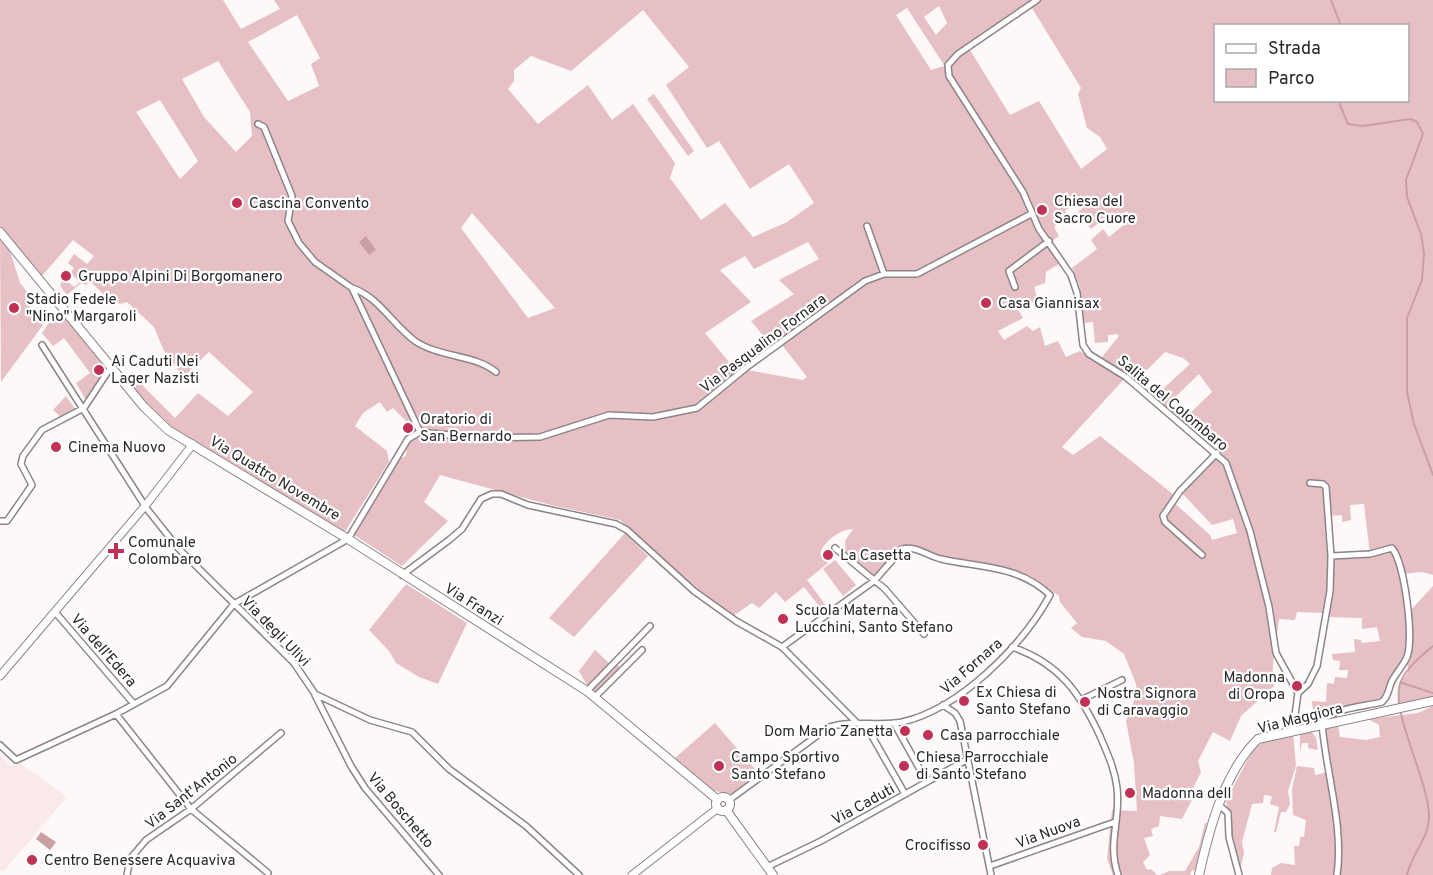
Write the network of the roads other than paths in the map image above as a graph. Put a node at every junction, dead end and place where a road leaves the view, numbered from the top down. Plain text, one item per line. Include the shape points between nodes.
1 (1038, 0) edge
2 (258, 124) dead end
3 (1031, 214) junction
4 (867, 226) dead end
5 (0, 232) edge
6 (1049, 242) junction
7 (884, 274) junction
8 (1015, 287) dead end
9 (352, 288) junction
10 (42, 345) dead end
11 (111, 367) junction
12 (496, 372) dead end
13 (84, 408) junction
14 (420, 432) junction
15 (193, 444) junction
16 (1217, 453) junction
17 (1310, 483) dead end
18 (145, 506) junction
19 (0, 521) edge
20 (348, 539) junction
21 (835, 549) dead end
22 (1202, 555) dead end
23 (1331, 556) junction
24 (402, 575) junction
25 (874, 581) junction
26 (234, 604) junction
27 (55, 612) junction
28 (650, 626) dead end
29 (924, 634) dead end
30 (782, 647) junction
31 (1012, 647) junction
32 (642, 650) dead end
33 (0, 676) edge
34 (1122, 680) dead end
35 (587, 691) junction
36 (1298, 693) junction
37 (315, 694) junction
38 (595, 697) junction
39 (1082, 699) junction
40 (1433, 701) edge
41 (134, 704) junction
42 (944, 705) junction
43 (116, 714) junction
44 (858, 723) junction
45 (894, 723) junction
46 (865, 724) junction
47 (1321, 724) junction
48 (1293, 730) junction
49 (281, 733) dead end
50 (0, 745) edge
51 (968, 759) junction
52 (927, 782) junction
53 (905, 794) junction
54 (729, 800) joint
55 (1219, 805) junction
56 (720, 806) junction
57 (191, 809) junction
58 (1115, 822) junction
59 (990, 866) junction
60 (767, 867) junction
61 (268, 873) dead end
62 (1238, 874) edge
63 (127, 875) edge
64 (439, 875) edge
65 (579, 875) edge
66 (632, 875) edge
67 (773, 875) edge
68 (991, 875) edge
69 (1118, 875) edge
70 (1199, 875) edge
71 (1337, 875) edge

1 - 3 street, Salita del Colombaro via 958,54 948,65 950,76 1023,192
2 - 9 street via 264,127 292,196 288,221 299,243 315,262
3 - 6 street, Salita del Colombaro
3 - 7 street, Via Pasqualino Fornara via 917,274
4 - 7 street
5 - 11 main road
6 - 8 street via 1009,271
6 - 16 street, Salita del Colombaro via 1071,275 1083,345 1089,354 1126,377
7 - 14 street, Via Pasqualino Fornara via 850,291 697,408 664,416 609,415 540,436 480,438
9 - 12 street via 364,292 416,341 444,355 486,364
9 - 14 street
10 - 13 street
11 - 13 street
11 - 15 main road via 150,414
13 - 18 street
13 - 19 street via 42,430 21,464 32,485 7,521
14 - 20 street via 408,439
15 - 18 street, Via Quattro Novembre
15 - 20 main road, Via Quattro Novembre
16 - 22 street via 1180,491 1163,516
16 - 36 street, Salita del Colombaro via 1226,462 1239,494 1269,606 1276,653
17 - 23 street via 1326,487
18 - 26 street, Via degli Ulivi via 178,548
18 - 27 street, Via Quattro Novembre
20 - 24 main road, Via Franzi
20 - 26 street
21 - 25 street
23 - 36 street via 1330,591 1317,666
23 - 47 street via 1370,554 1392,548 1406,595 1408,648 1383,702 1326,716
24 - 30 street via 462,529 482,499 501,494 528,505 616,524 694,591
24 - 35 main road, Via Franzi
25 - 29 street via 886,587
25 - 30 street
25 - 31 street, Via Fornara via 908,547 941,559 997,568 1029,580 1050,595 1038,617
26 - 37 street, Via degli Ulivi via 294,663
26 - 41 street via 167,686
27 - 33 street, Via Quattro Novembre
27 - 41 street, Via dell'Edera
28 - 35 street
30 - 44 street
31 - 39 street via 1048,665
31 - 42 street, Via Fornara
32 - 38 street
34 - 39 street
35 - 38 main road, Via Franzi
36 - 48 street
37 - 64 street, Via Boschetto via 365,788
37 - 65 street via 370,720 412,732 449,769 526,826
38 - 56 main road, Via Franzi
39 - 58 street via 1111,759 1117,789
40 - 47 main road, Via Maggiora
41 - 43 street
42 - 45 street, Via Fornara
42 - 51 street via 960,721
43 - 50 street via 16,760
43 - 57 street
44 - 46 street, Via Fornara
44 - 54 street, Via Fornara via 829,727
45 - 46 street, Via Fornara
45 - 52 street
46 - 53 street
47 - 48 main road, Via Maggiora
47 - 71 street via 1336,818
48 - 55 main road, Via Maggiora via 1258,739 1246,751
49 - 57 street, Via Sant'Antonio
51 - 52 street, Via Caduti
51 - 59 street
52 - 53 street, Via Caduti
53 - 60 street, Via Caduti
54 - 56 main road via 729,807
55 - 62 street via 1228,813
55 - 70 main road, Via Maggiora via 1210,822
56 - 60 main road, Via Franzi
56 - 66 street
57 - 61 street
57 - 63 street, Via Sant'Antonio via 146,840 130,859
58 - 59 street, Via Nuova
58 - 69 street via 1112,858
59 - 68 street
60 - 67 main road, Via Franzi

